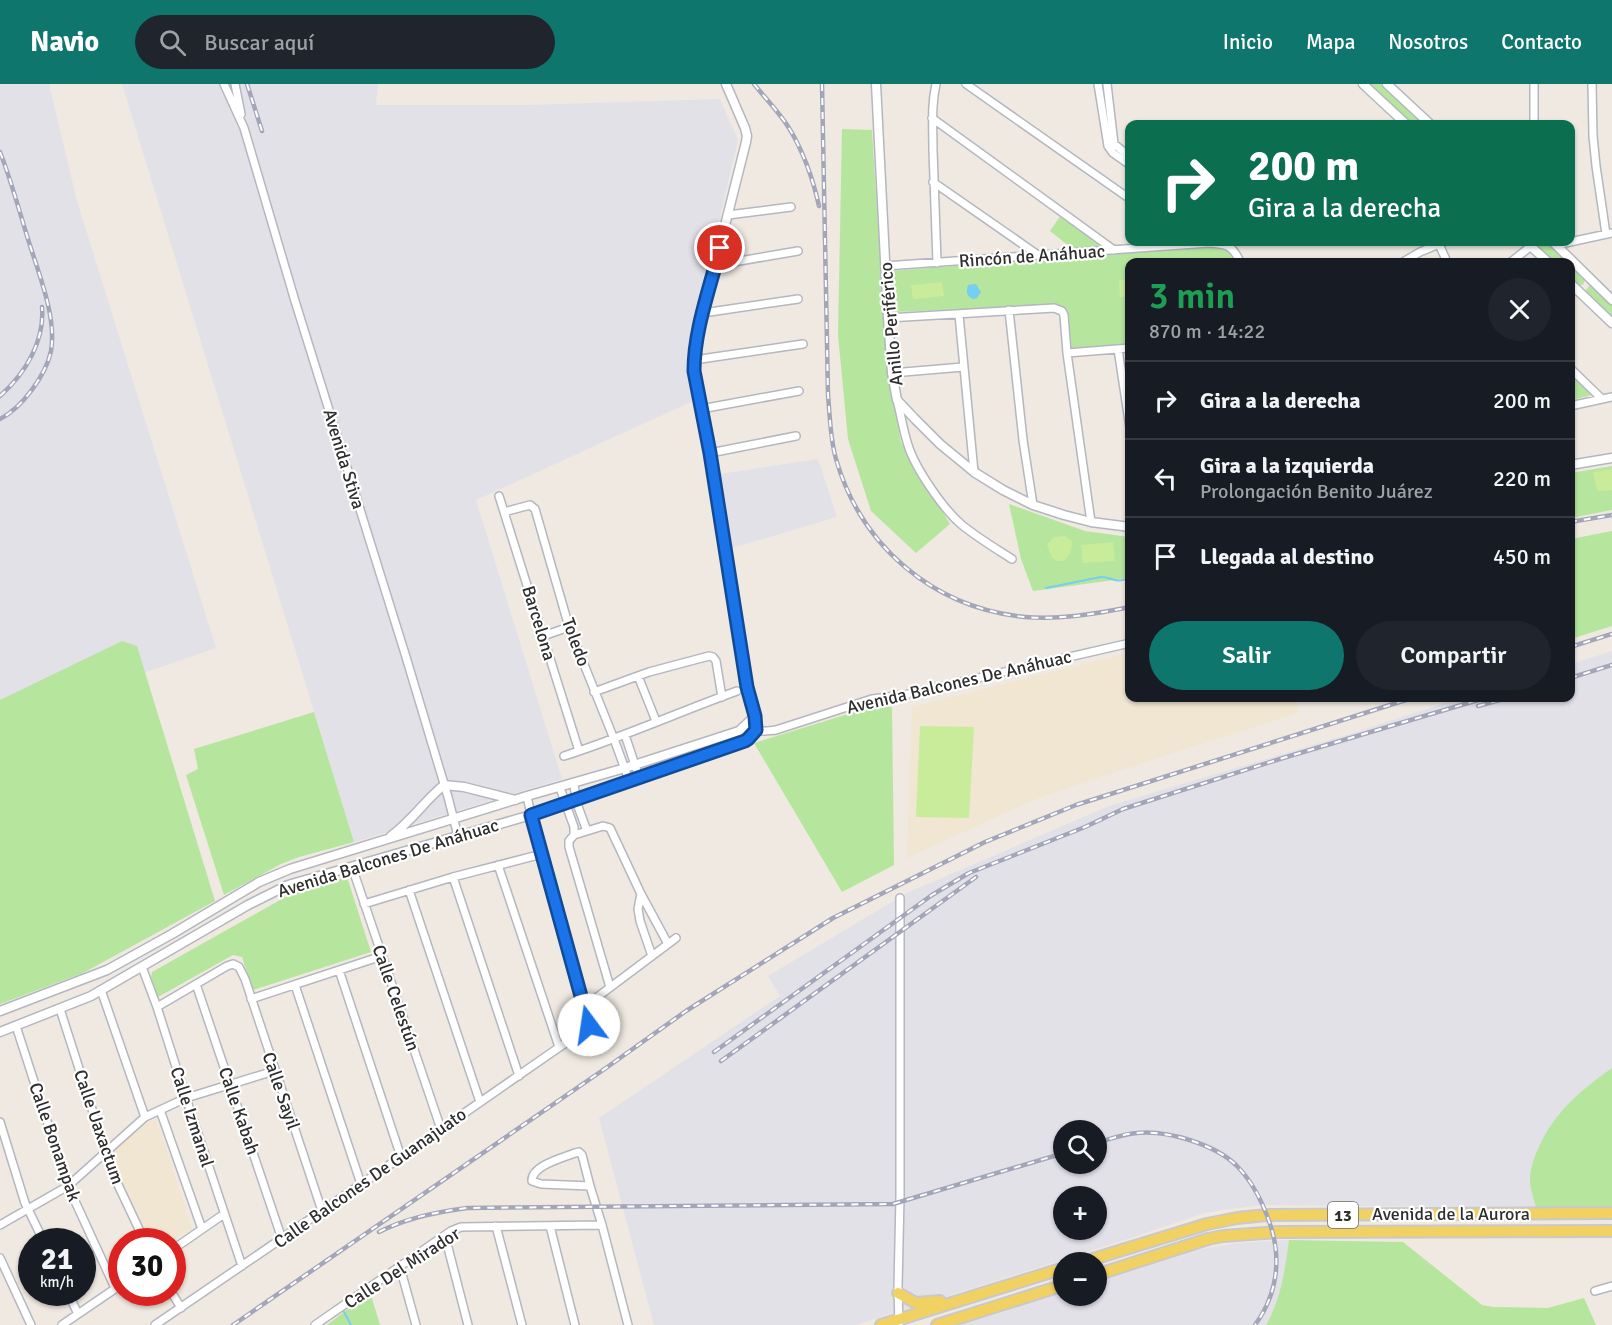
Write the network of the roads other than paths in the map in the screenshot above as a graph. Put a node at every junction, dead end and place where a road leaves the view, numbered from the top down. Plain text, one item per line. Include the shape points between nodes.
1 (224, 84) edge
2 (235, 84) edge
3 (726, 84) edge
4 (876, 84) edge
5 (936, 84) edge
6 (966, 84) edge
7 (1098, 84) edge
8 (1107, 84) edge
9 (1363, 84) edge
10 (1387, 84) edge
11 (1534, 84) edge
12 (1592, 84) edge
13 (932, 118) junction
14 (1402, 120) edge
15 (1426, 120) edge
16 (1534, 120) edge
17 (244, 128) junction
18 (1112, 146) junction
19 (1125, 153) edge
20 (1125, 160) edge
21 (933, 182) junction
22 (1125, 195) edge
23 (791, 207) dead end
24 (728, 214) junction
25 (1609, 233) edge
26 (1575, 239) edge
27 (1158, 246) edge
28 (1227, 246) edge
29 (1435, 246) edge
30 (1526, 246) edge
31 (1530, 246) edge
32 (1558, 246) edge
33 (798, 250) dead end
34 (1114, 250) junction
35 (1038, 255) junction
36 (1238, 258) edge
37 (1410, 258) edge
38 (1515, 258) edge
39 (1544, 258) edge
40 (1570, 258) edge
41 (937, 263) junction
42 (1575, 263) edge
43 (716, 265) junction
44 (885, 266) junction
45 (1590, 278) junction
46 (1575, 287) edge
47 (1578, 290) junction
48 (798, 299) dead end
49 (1612, 300) edge
50 (1010, 310) junction
51 (703, 314) junction
52 (959, 315) junction
53 (888, 318) junction
54 (1612, 323) edge
55 (803, 344) dead end
56 (1125, 348) edge
57 (1118, 349) junction
58 (1067, 353) junction
59 (694, 360) junction
60 (963, 367) junction
61 (892, 373) junction
62 (1575, 373) edge
63 (799, 391) dead end
64 (1125, 395) edge
65 (1612, 397) edge
66 (1601, 398) junction
67 (897, 399) junction
68 (1575, 405) edge
69 (701, 409) junction
70 (796, 436) dead end
71 (710, 453) junction
72 (1612, 458) edge
73 (1575, 464) edge
74 (974, 472) junction
75 (498, 496) dead end
76 (1033, 505) junction
77 (504, 512) junction
78 (1091, 522) junction
79 (1125, 526) edge
80 (1012, 559) dead end
81 (569, 627) junction
82 (543, 636) junction
83 (1125, 644) edge
84 (638, 676) junction
85 (737, 691) dead end
86 (594, 692) junction
87 (722, 697) junction
88 (755, 716) junction
89 (656, 722) junction
90 (747, 723) junction
91 (756, 730) junction
92 (626, 735) junction
93 (614, 739) junction
94 (579, 751) junction
95 (564, 756) dead end
96 (638, 764) junction
97 (622, 769) junction
98 (642, 776) junction
99 (627, 781) junction
100 (574, 783) junction
101 (444, 785) junction
102 (560, 788) junction
103 (527, 796) junction
104 (515, 800) junction
105 (576, 801) junction
106 (566, 804) junction
107 (531, 815) junction
108 (453, 819) junction
109 (587, 831) junction
110 (458, 836) junction
111 (574, 836) junction
112 (386, 840) junction
113 (372, 844) junction
114 (542, 854) junction
115 (498, 865) junction
116 (352, 867) junction
117 (453, 877) junction
118 (409, 890) junction
119 (641, 894) junction
120 (900, 898) dead end
121 (364, 904) junction
122 (676, 938) dead end
123 (668, 944) junction
124 (382, 956) junction
125 (652, 956) junction
126 (142, 967) junction
127 (107, 970) junction
128 (339, 970) junction
129 (196, 984) junction
130 (295, 984) junction
131 (610, 987) junction
132 (101, 990) junction
133 (596, 998) dead end
134 (251, 999) junction
135 (157, 1007) junction
136 (60, 1009) junction
137 (0, 1011) edge
138 (16, 1026) junction
139 (0, 1032) edge
140 (559, 1047) junction
141 (274, 1071) junction
142 (519, 1076) junction
143 (230, 1084) junction
144 (186, 1098) junction
145 (480, 1102) junction
146 (160, 1110) junction
147 (145, 1117) junction
148 (0, 1122) edge
149 (441, 1129) junction
150 (105, 1153) junction
151 (401, 1157) junction
152 (361, 1184) junction
153 (68, 1186) junction
154 (590, 1186) junction
155 (29, 1210) junction
156 (322, 1211) junction
157 (1612, 1213) edge
158 (224, 1214) junction
159 (0, 1225) edge
160 (602, 1225) junction
161 (496, 1226) junction
162 (550, 1226) junction
163 (37, 1228) edge
164 (139, 1228) edge
165 (202, 1229) junction
166 (1612, 1232) edge
167 (445, 1236) junction
168 (282, 1239) junction
169 (186, 1240) edge
170 (1107, 1255) edge
171 (0, 1258) edge
172 (108, 1266) edge
173 (242, 1266) junction
174 (400, 1267) junction
175 (1053, 1271) edge
176 (1107, 1271) edge
177 (1612, 1286) edge
178 (1053, 1288) edge
179 (1595, 1291) dead end
180 (108, 1293) edge
181 (898, 1293) junction
182 (964, 1299) junction
183 (74, 1306) edge
184 (181, 1308) joint
185 (78, 1314) junction
186 (899, 1322) edge
187 (32, 1325) edge
188 (62, 1325) edge
189 (155, 1325) edge
190 (315, 1325) edge
191 (416, 1325) edge
192 (468, 1325) edge
193 (522, 1325) edge
194 (575, 1325) edge
195 (628, 1325) edge
196 (881, 1325) edge
197 (937, 1325) edge

1 - 17 street, Avenida Stiva
2 - 17 street
3 - 24 street via 747,136
4 - 44 street, Anillo Periférico
5 - 13 street
6 - 22 street
7 - 18 street via 1107,142
8 - 18 street
9 - 14 street
10 - 15 street
11 - 16 street
12 - 25 street via 1596,166
13 - 21 street
13 - 34 street
17 - 101 street, Avenida Stiva
18 - 19 street
18 - 20 street
21 - 35 street
21 - 41 street
23 - 24 street
24 - 43 street
25 - 26 street
27 - 34 street, Rincón de Anáhuac
28 - 36 street, Rincón de Anáhuac
29 - 37 street
30 - 38 street
31 - 39 street
32 - 40 street
33 - 43 street
34 - 35 street, Rincón de Anáhuac
35 - 41 street, Rincón de Anáhuac
41 - 44 street, Rincón de Anáhuac
42 - 45 street
43 - 51 street
44 - 53 street, Anillo Periférico
45 - 47 street
45 - 49 street
46 - 47 street
47 - 54 street
48 - 51 street
50 - 52 street
50 - 58 street via 1060,309 1064,315
50 - 76 street
51 - 59 street
52 - 53 street
52 - 60 street
53 - 61 street, Anillo Periférico
55 - 59 street
56 - 57 street
57 - 58 street
57 - 64 street
58 - 78 street
59 - 69 street
60 - 61 street
60 - 74 street
61 - 67 street, Anillo Periférico
62 - 66 street
63 - 69 street
65 - 66 street
66 - 68 street
67 - 74 street, Anillo Periférico via 940,444
67 - 80 street via 908,446 927,482 960,523
69 - 71 street
70 - 71 street
71 - 88 street
72 - 73 street
74 - 76 street, Anillo Periférico
75 - 77 street, Barcelona
76 - 78 street, Anillo Periférico
77 - 81 street, Toledo via 529,505 535,509
77 - 82 street, Barcelona
78 - 79 street, Anillo Periférico
81 - 82 street
81 - 86 street, Toledo
82 - 94 street, Barcelona
83 - 91 street, Avenida Balcones De Anáhuac via 872,699 776,730
84 - 86 street
84 - 87 street via 711,656 716,661
84 - 89 street
85 - 87 street
86 - 93 street, Toledo
87 - 89 street
88 - 90 street, Avenida Balcones De Anáhuac
88 - 91 street
89 - 92 street
90 - 91 street
90 - 96 street, Avenida Balcones De Anáhuac via 739,731
91 - 98 street, Avenida Balcones De Anáhuac via 745,741
92 - 93 street
92 - 96 street
93 - 94 street
93 - 97 street, Toledo
94 - 95 street
96 - 97 street, Avenida Balcones De Anáhuac
96 - 98 street
97 - 99 street
97 - 100 street, Avenida Balcones De Anáhuac
98 - 99 street, Avenida Balcones De Anáhuac
99 - 105 street, Avenida Balcones De Anáhuac
100 - 102 street, Avenida Balcones De Anáhuac
100 - 105 street
101 - 104 street
101 - 108 street, Avenida Stiva
101 - 112 street
102 - 103 street, Avenida Balcones De Anáhuac
102 - 106 street
103 - 104 street, Avenida Balcones De Anáhuac
103 - 107 street
104 - 108 street, Avenida Balcones De Anáhuac
105 - 106 street, Avenida Balcones De Anáhuac
105 - 109 street
106 - 107 street, Avenida Balcones De Anáhuac
106 - 111 street
107 - 110 street, Avenida Balcones De Anáhuac
107 - 114 street
108 - 110 street, Avenida Stiva
108 - 112 street, Avenida Balcones De Anáhuac
109 - 111 street
109 - 119 street via 610,828
110 - 116 street, Avenida Balcones De Anáhuac
111 - 131 street via 568,847
112 - 113 street, Avenida Balcones De Anáhuac
113 - 116 street via 353,855
113 - 127 street, Avenida Balcones De Anáhuac via 268,878
114 - 115 street
114 - 140 street, Calle Balcones De Guanajuato via 589,1021 585,1030
115 - 117 street
115 - 140 street
116 - 121 street, Calle Celestún
116 - 126 street, Avenida Balcones De Anáhuac via 274,891
117 - 118 street
117 - 142 street
118 - 121 street
118 - 145 street
119 - 123 street
119 - 125 street via 640,921
120 - 181 street
121 - 124 street, Calle Celestún
122 - 123 street
123 - 125 street
124 - 128 street
124 - 149 street, Calle Celestún
125 - 131 street
126 - 127 street via 135,960
126 - 132 street, Avenida Balcones De Anáhuac
126 - 135 street, Calle Izmanal
127 - 137 street, Avenida Balcones De Anáhuac
128 - 130 street
128 - 151 street
129 - 134 street, Calle Sayil via 236,965
129 - 135 street
129 - 143 street, Calle Kabah
130 - 134 street
130 - 152 street
131 - 133 street
132 - 136 street, Avenida Balcones De Anáhuac
132 - 147 street
134 - 141 street, Calle Sayil
135 - 144 street, Calle Izmanal
136 - 138 street, Avenida Balcones De Anáhuac
136 - 150 street, Calle Uaxactum
138 - 139 street, Avenida Balcones De Anáhuac
138 - 153 street, Calle Bonampak
140 - 142 street, Calle Balcones De Guanajuato
141 - 143 street
141 - 156 street, Calle Sayil
142 - 145 street, Calle Balcones De Guanajuato
143 - 144 street
143 - 168 street, Calle Kabah
144 - 146 street
144 - 158 street, Calle Izmanal
145 - 149 street, Calle Balcones De Guanajuato
146 - 147 street
146 - 165 street
147 - 150 street
148 - 155 street
149 - 151 street, Calle Balcones De Guanajuato
150 - 153 street
150 - 164 street, Calle Uaxactum
151 - 152 street, Calle Balcones De Guanajuato
152 - 156 street, Calle Balcones De Guanajuato
153 - 155 street
153 - 172 street, Calle Bonampak
154 - 154 street via 536,1184 531,1179 539,1167 578,1152
154 - 160 street
155 - 159 street
155 - 163 street
156 - 168 street, Calle Balcones De Guanajuato
157 - 170 main road, Avenida de la Aurora / 13 via 1267,1215 1207,1224
158 - 165 street
158 - 173 street, Calle Izmanal
160 - 162 street, Calle Del Mirador
160 - 195 street
161 - 162 street, Calle Del Mirador
161 - 167 street, Calle Del Mirador via 465,1227
161 - 193 street
162 - 194 street
165 - 169 street
166 - 176 main road, Avenida de la Aurora / 13 via 1238,1234 1208,1239
167 - 174 street, Calle Del Mirador
167 - 192 street
168 - 173 street, Calle Balcones De Guanajuato
171 - 187 street
173 - 184 street, Calle Balcones De Guanajuato
174 - 190 street, Calle Del Mirador
174 - 191 street
175 - 182 main road
177 - 179 street
178 - 197 main road
180 - 185 street
181 - 182 main road via 921,1303
181 - 186 street
182 - 186 main road
183 - 185 street
184 - 189 street, Calle Balcones De Guanajuato
185 - 188 street
186 - 196 main road

